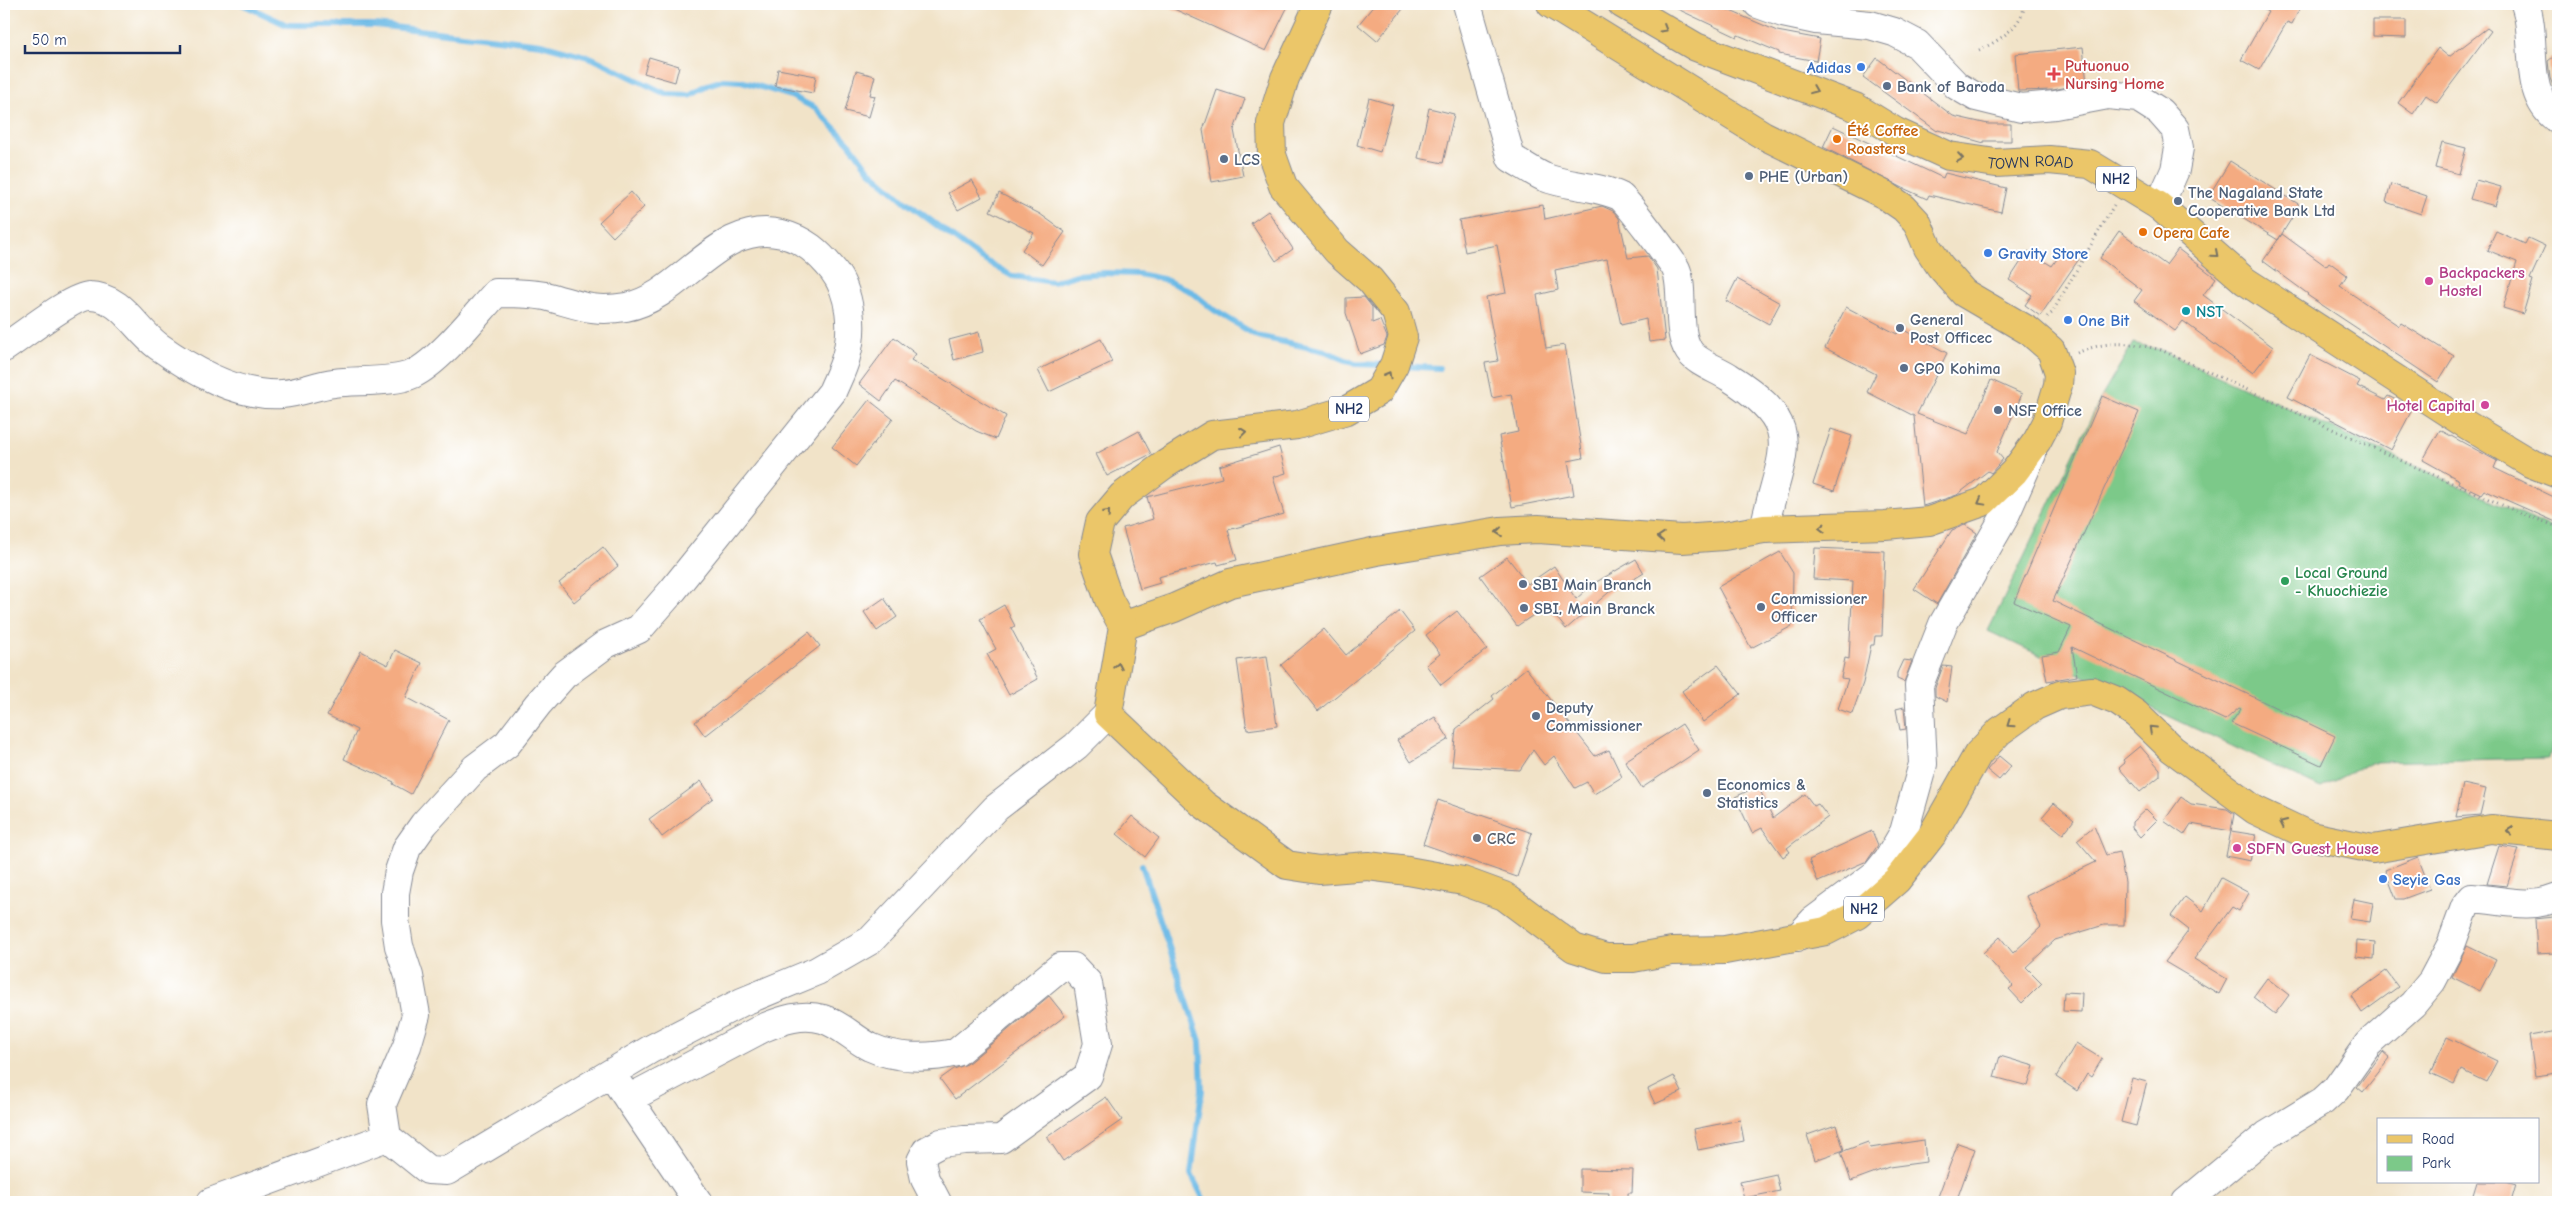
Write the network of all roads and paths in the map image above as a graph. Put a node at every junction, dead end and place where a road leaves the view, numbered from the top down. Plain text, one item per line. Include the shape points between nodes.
1 (1319, 4) edge
2 (1467, 4) edge
3 (1551, 4) edge
4 (1622, 4) edge
5 (1758, 4) edge
6 (2025, 4) edge
7 (2525, 4) edge
8 (1979, 50) dead end
9 (2558, 120) edge
10 (2126, 185) junction
11 (2159, 206) junction
12 (2028, 331) junction
13 (4, 348) edge
14 (2057, 362) junction
15 (2037, 441) junction
16 (2558, 474) edge
17 (2558, 527) edge
18 (1764, 529) junction
19 (1123, 626) junction
20 (1108, 714) junction
21 (2558, 836) edge
22 (2558, 897) edge
23 (1798, 937) junction
24 (610, 1073) junction
25 (628, 1099) junction
26 (387, 1137) junction
27 (211, 1202) edge
28 (698, 1202) edge
29 (937, 1202) edge
30 (2186, 1202) edge

19 -> 1 main road, NH2 via 1109,600 1093,554 1100,522 1122,496 1212,435 1296,425 1347,410 1379,391 1394,365 1403,337 1396,312 1370,280 1337,251 1284,186 1272,155 1271,123 1285,78
2 - 18 street via 1511,158 1544,177 1622,197 1676,269 1688,349 1695,358 1750,390 1778,418 1783,435 1783,455
3 - 12 main road via 1763,135 1885,195 1904,208 1917,222 1940,266 1964,293
4 -> 10 main road, TOWN ROAD / NH2 via 1696,47 1855,107 1896,132 1949,156 1996,163 2049,160 2090,164
5 - 11 street via 1783,14 1870,24 1894,32 1917,44 1957,86 1985,99 2021,108 2108,96 2138,98 2160,112 2175,129 2179,148 2175,170
6 - 8 path via 2019,21 1998,41
7 - 9 street via 2531,19 2538,96
10 - 11 main road, TOWN ROAD / NH2
10 - 12 path via 2052,314
11 -> 16 main road, TOWN ROAD / NH2 via 2245,281 2467,426 2530,463
12 - 14 main road via 2051,350
13 - 26 street via 74,300 88,295 101,297 128,314 156,345 222,383 267,395 283,394 333,383 412,375 428,364 496,293 544,296 573,306 600,310 628,306 673,282 734,239 765,230 799,239 820,254 839,278 849,308 850,332 846,357 832,392 639,629 606,644 564,675 507,744 475,768 424,824 407,848 396,886 395,920 416,1014 407,1046 382,1104
14 - 15 main road via 2056,393
14 - 17 path via 2094,345 2133,343 2161,350 2420,469
15 -> 18 main road via 2014,472 1983,502 1929,521
15 - 23 street via 2004,518 1943,624 1919,685 1923,764 1904,832 1876,874 1813,921
18 -> 19 main road via 1682,539 1538,530 1500,531 1423,542 1230,583
20 -> 19 main road
20 - 23 main road, NH2 via 1203,804 1287,865 1319,870 1368,866 1463,881 1504,896 1574,948 1606,958 1633,958 1672,951 1725,950
20 - 24 street via 1076,746 996,808 871,940 817,972 742,1002
21 -> 23 main road, NH2 via 2491,829 2374,849 2310,836 2254,810 2172,749 2136,714 2117,701 2092,691 2068,694 2035,706 2000,731 1978,754 1932,835 1898,880 1857,915 1826,931
22 - 30 street via 2519,905 2472,898 2432,981 2413,1004 2368,1044 2336,1089 2323,1101 2267,1135
24 - 25 street
24 - 26 street via 447,1171 428,1170
25 - 28 street
25 - 29 street via 784,1019 805,1016 824,1019 870,1047 902,1055 936,1058 957,1052 1060,967 1074,968 1088,983 1098,1044 1088,1076 1001,1139 941,1143 926,1152 921,1161 925,1180
26 - 27 street

